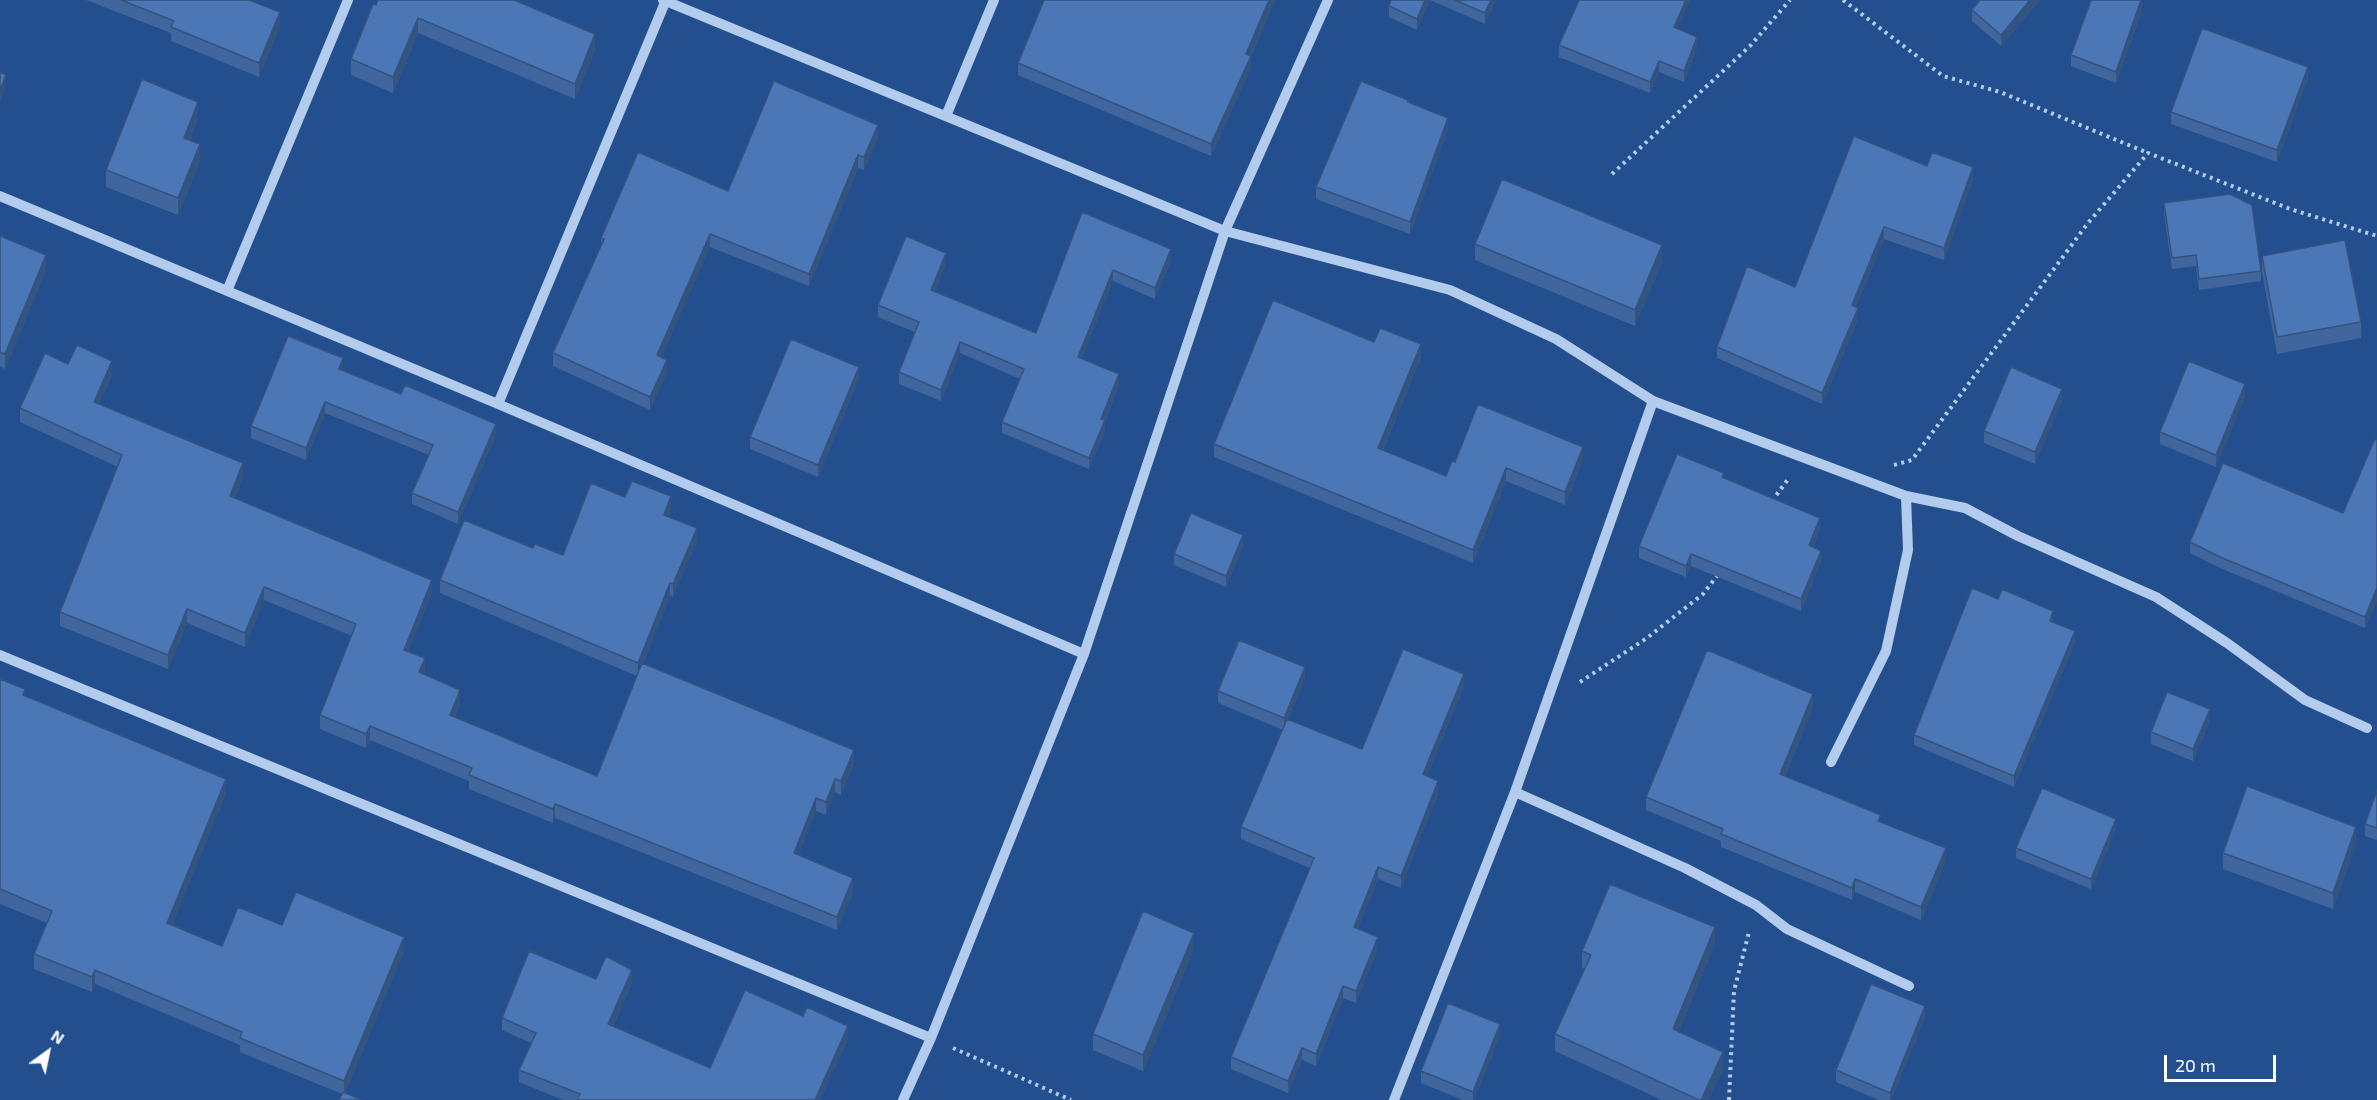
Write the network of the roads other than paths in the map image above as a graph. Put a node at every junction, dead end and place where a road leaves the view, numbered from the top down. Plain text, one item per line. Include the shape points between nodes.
1 (348, 0) edge
2 (665, 0) edge
3 (994, 0) edge
4 (1328, 0) edge
5 (946, 116) junction
6 (0, 196) edge
7 (1226, 231) junction
8 (227, 291) junction
9 (1653, 401) junction
10 (498, 404) junction
11 (1906, 496) junction
12 (1083, 654) junction
13 (0, 655) edge
14 (2367, 728) dead end
15 (1831, 762) dead end
16 (1515, 792) junction
17 (1909, 986) dead end
18 (931, 1038) junction
19 (903, 1100) edge
20 (1394, 1100) edge

1 - 8 street
2 - 5 street
2 - 10 street
3 - 5 street
4 - 7 street
5 - 7 street
6 - 8 street
7 - 9 street via 1450,290 1556,339
7 - 12 street
8 - 10 street
9 - 11 street
9 - 16 street
10 - 12 street
11 - 14 street via 1965,508 2156,597 2305,700
11 - 15 street via 1908,550 1886,651
12 - 18 street
13 - 18 street
16 - 17 street via 1685,868 1756,905 1787,929
16 - 20 street
18 - 19 street

